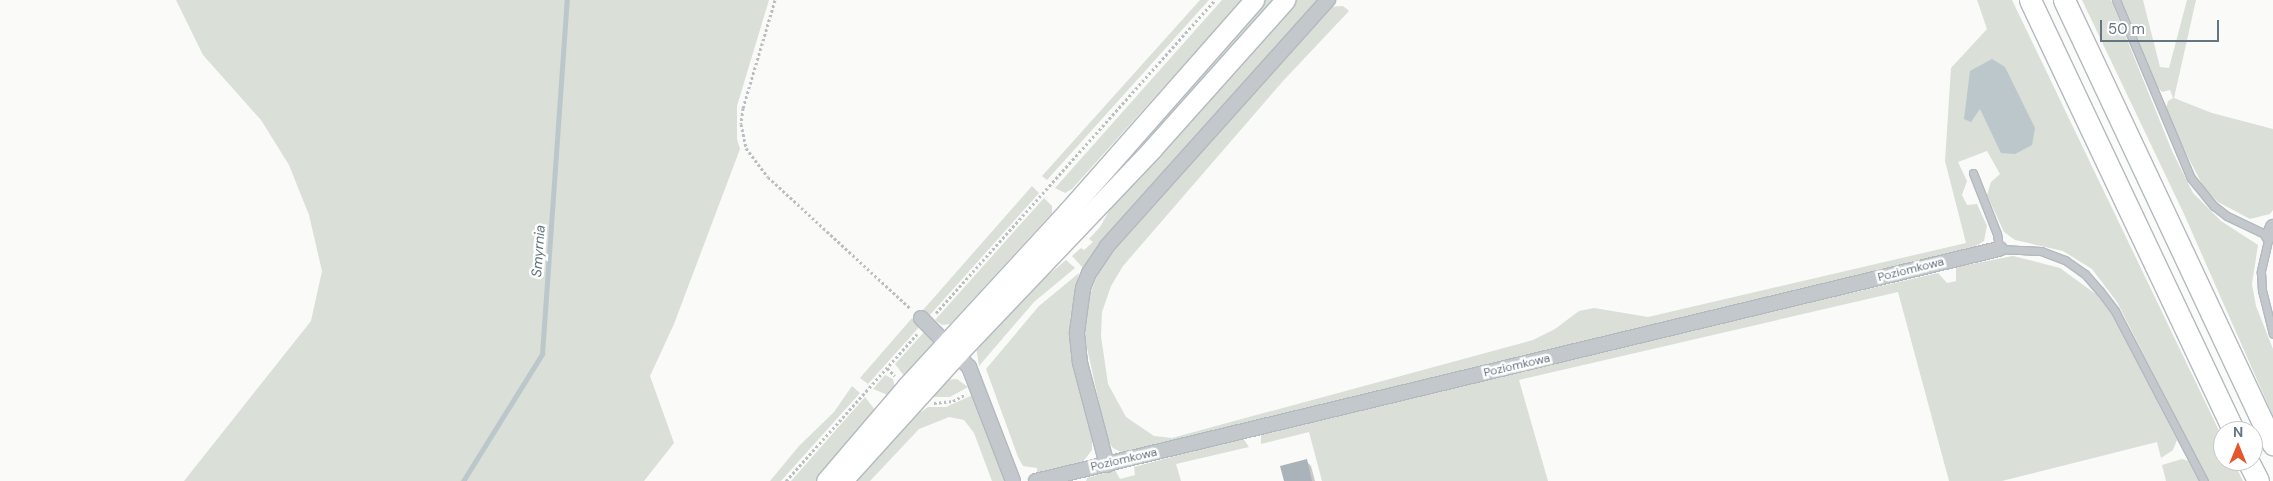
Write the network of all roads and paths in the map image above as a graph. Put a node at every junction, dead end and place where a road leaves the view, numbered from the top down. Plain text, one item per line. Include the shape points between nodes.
1 (775, 0) edge
2 (1215, 0) edge
3 (1254, 0) edge
4 (1285, 0) edge
5 (1328, 0) edge
6 (2030, 0) edge
7 (2064, 0) edge
8 (2072, 0) edge
9 (2116, 0) edge
10 (2084, 44) junction
11 (1973, 173) dead end
12 (2271, 231) edge
13 (1999, 249) junction
14 (924, 320) junction
15 (2273, 334) edge
16 (953, 347) junction
17 (980, 388) junction
18 (925, 403) dead end
19 (2229, 421) edge
20 (2273, 444) edge
21 (1107, 465) junction
22 (786, 481) edge
23 (826, 481) edge
24 (842, 481) edge
25 (1013, 481) edge
26 (1036, 481) edge
27 (2204, 481) edge

1 - 14 path via 743,108 746,148 768,177
2 - 14 path
3 - 16 main road
4 - 16 main road via 1152,149
5 - 21 street via 1107,246 1090,273 1083,288 1076,332 1080,363
6 - 19 main road
7 - 10 main road
8 - 10 main road
9 - 12 lane via 2191,178 2214,206 2227,216
10 - 20 main road
11 - 13 lane via 1997,234
12 - 15 lane via 2261,272
13 - 21 street, Poziomkowa
13 - 27 lane via 2040,252 2065,260 2100,290 2115,311
14 - 16 street
14 - 22 path
16 - 17 street
16 - 23 main road
16 - 24 main road
17 - 18 path via 953,400
17 - 25 street
21 - 26 street, Poziomkowa

